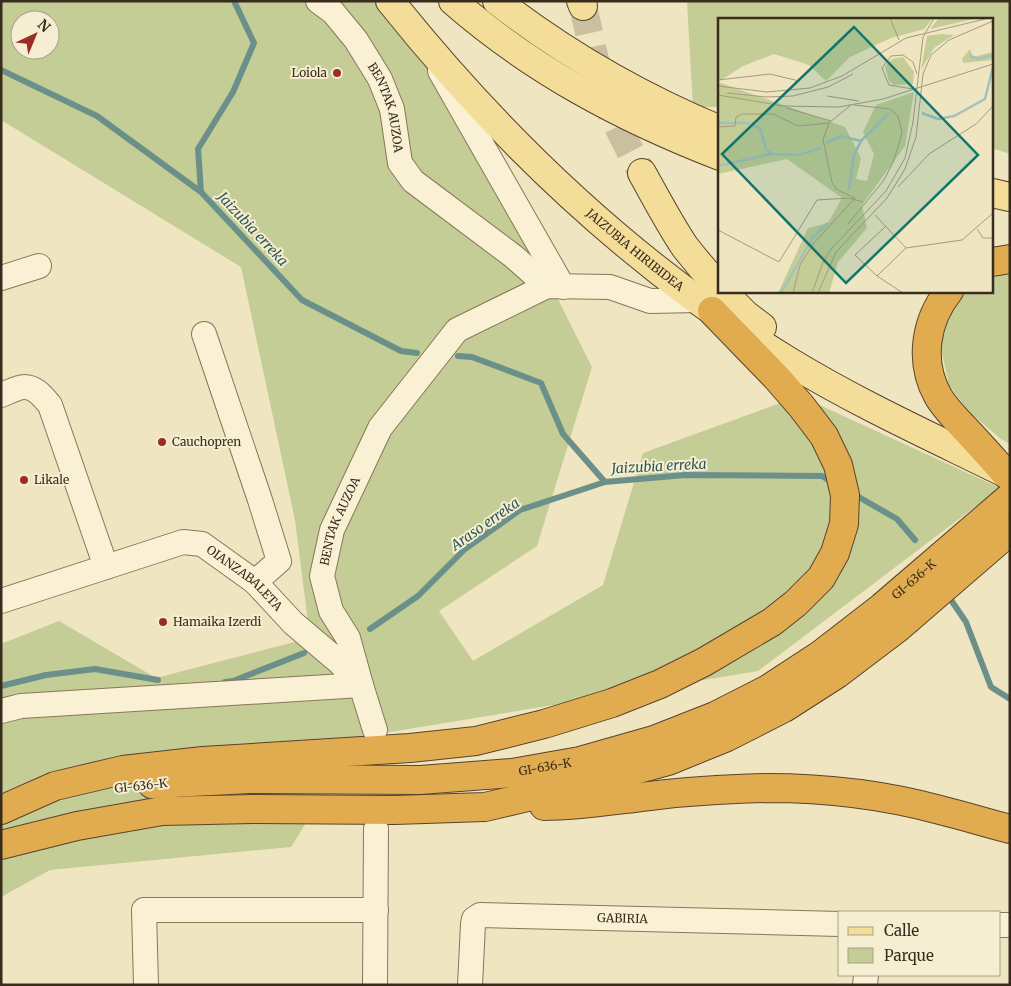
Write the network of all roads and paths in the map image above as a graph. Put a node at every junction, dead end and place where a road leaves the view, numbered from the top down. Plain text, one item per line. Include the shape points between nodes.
1 (318, 1) edge
2 (390, 1) edge
3 (453, 1) edge
4 (497, 1) edge
5 (425, 45) junction
6 (718, 129) edge
7 (718, 155) edge
8 (642, 173) tunnel mouth
9 (994, 193) edge
10 (1010, 196) edge
11 (994, 205) edge
12 (1010, 206) edge
13 (1010, 259) edge
14 (994, 262) edge
15 (39, 266) dead end
16 (1, 278) edge
17 (555, 286) junction
18 (947, 292) edge
19 (713, 298) edge
20 (204, 334) dead end
21 (1, 394) edge
22 (1006, 503) edge
23 (106, 567) junction
24 (255, 582) junction
25 (1, 600) edge
26 (361, 685) junction
27 (1, 711) edge
28 (375, 730) dead end
29 (485, 807) junction
30 (1, 811) edge
31 (376, 829) dead end
32 (1010, 829) edge
33 (1, 845) edge
34 (376, 910) junction
35 (838, 924) edge
36 (146, 985) edge
37 (375, 985) edge
38 (470, 985) edge

1 - 17 street, BENTAK AUZOA via 333,12 356,40 380,79 392,109 400,163 413,181
2 - 5 main road, JAIZUBIA HIRIBIDEA
3 - 7 main road via 506,44 547,71 642,123
4 - 6 main road via 604,74
5 - 17 street
5 - 19 main road, JAIZUBIA HIRIBIDEA via 543,169 647,262
8 - 19 main road, JAIZUBIA HIRIBIDEA via 669,221 704,271
9 - 10 main road
11 - 12 main road
13 - 14 highway
15 - 16 street
17 - 19 street via 610,287 650,301
17 - 26 street, BENTAK AUZOA via 457,330 380,428 332,530 322,576 331,611 348,638
18 - 22 highway via 934,315 926,347 931,380 947,410 985,449
19 - 22 main road, JAIZUBIA HIRIBIDEA via 789,361 853,398 929,435
19 - 30 highway via 824,436 838,466 845,495 844,524 835,553 821,578 772,622 660,684 612,703 496,736 410,748 247,757 123,770 55,786
20 - 24 street via 279,561
21 - 23 street via 24,387 41,394 50,405
22 - 29 highway, GI-636-K via 899,627 837,674 784,708 727,737 668,760
22 - 30 highway, GI-636-K via 820,655 768,689 715,716 654,740 580,761 512,773 420,780 250,779 159,783 82,793
23 - 24 street, OIANZABALETA via 183,542 202,544
23 - 25 street, OIANZABALETA
24 - 26 street, OIANZABALETA via 293,623
26 - 27 street via 21,706
26 - 28 street, OIANZABALETA
29 - 32 highway via 593,804 719,790 823,790 930,807
29 - 33 highway, GI-636-K via 162,811 77,826
31 - 34 street
34 - 36 street via 144,910
34 - 37 street
35 - 38 street, GABIRIA via 480,915 473,924

